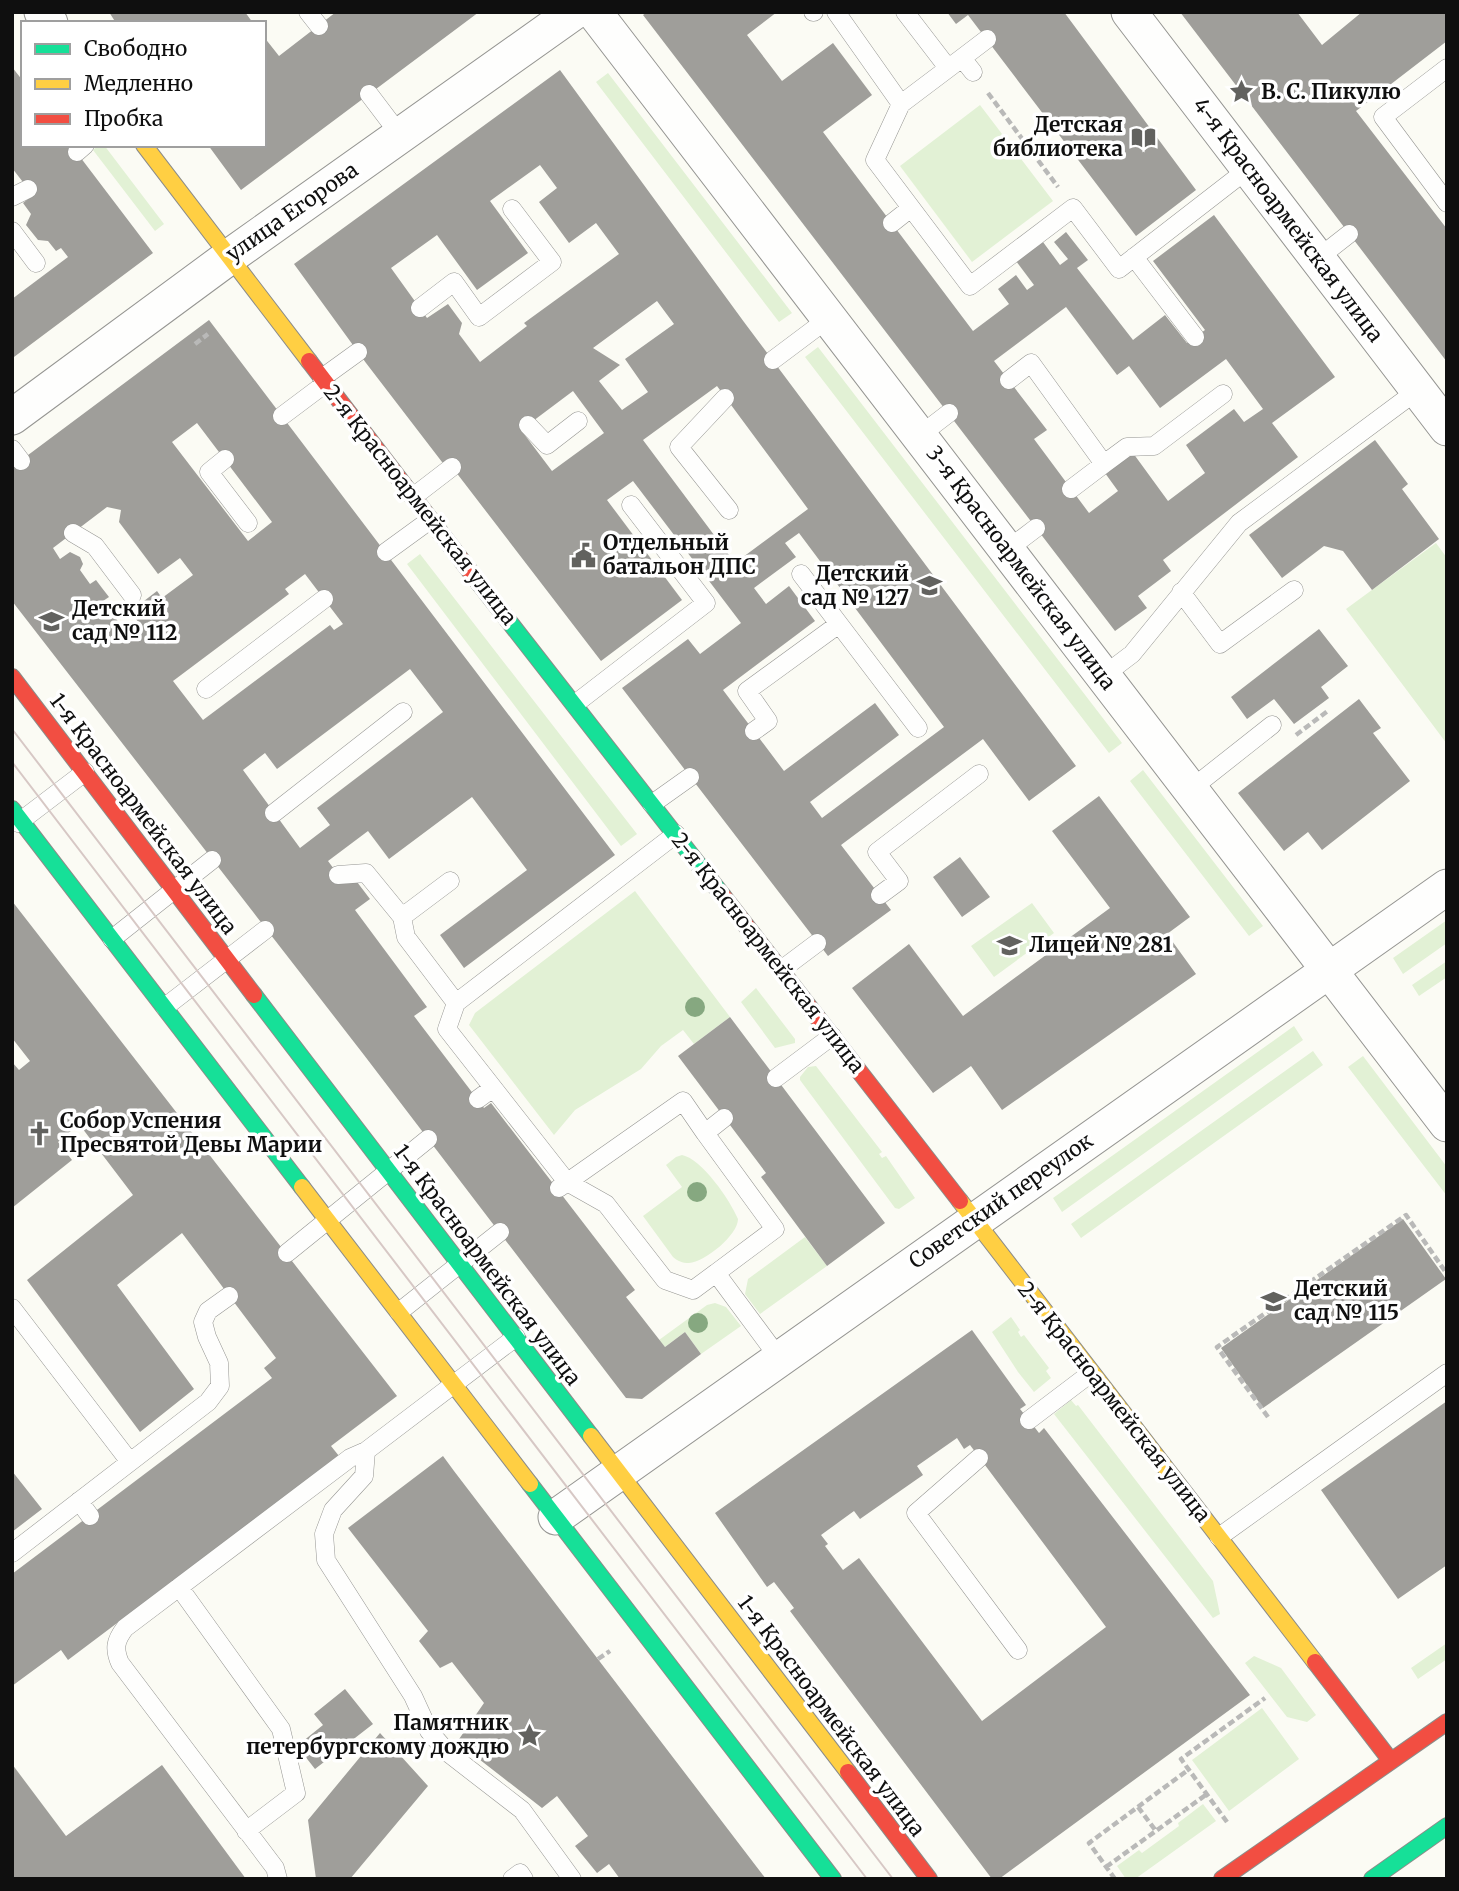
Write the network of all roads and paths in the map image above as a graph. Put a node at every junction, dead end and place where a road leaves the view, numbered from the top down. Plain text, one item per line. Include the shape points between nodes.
1 (574, 12) edge
2 (594, 12) edge
3 (836, 12) edge
4 (905, 12) edge
5 (1129, 12) edge
6 (987, 39) dead end
7 (961, 66) junction
8 (1447, 68) edge
9 (369, 94) dead end
10 (901, 104) junction
11 (400, 135) junction
12 (146, 147) edge
13 (1248, 169) junction
14 (1447, 203) edge
15 (911, 208) junction
16 (1073, 208) junction
17 (512, 209) dead end
18 (892, 223) dead end
19 (12, 231) edge
20 (1349, 234) dead end
21 (229, 257) junction
22 (1134, 257) junction
23 (1317, 259) junction
24 (36, 263) dead end
25 (420, 308) dead end
26 (830, 318) junction
27 (208, 334) dead end
28 (1195, 337) dead end
29 (195, 344) dead end
30 (358, 352) dead end
31 (772, 360) dead end
32 (1009, 380) dead end
33 (324, 381) junction
34 (1418, 390) junction
35 (1223, 394) dead end
36 (725, 398) dead end
37 (949, 413) dead end
38 (12, 416) edge
39 (282, 416) dead end
40 (578, 421) dead end
41 (528, 425) dead end
42 (1447, 428) edge
43 (919, 436) junction
44 (225, 459) dead end
45 (1104, 464) junction
46 (452, 467) dead end
47 (1071, 489) dead end
48 (413, 497) junction
49 (631, 505) dead end
50 (729, 510) dead end
51 (430, 520) junction
52 (248, 523) dead end
53 (1036, 528) dead end
54 (73, 533) dead end
55 (1007, 550) junction
56 (386, 552) dead end
57 (801, 574) dead end
58 (1294, 590) dead end
59 (1181, 592) junction
60 (132, 595) dead end
61 (324, 599) dead end
62 (839, 624) junction
63 (1104, 676) junction
64 (15, 688) edge
65 (206, 689) dead end
66 (575, 704) junction
67 (403, 712) dead end
68 (1272, 725) dead end
69 (918, 728) dead end
70 (754, 731) dead end
71 (85, 772) junction
72 (979, 774) dead end
73 (690, 777) dead end
74 (1191, 789) junction
75 (652, 804) junction
76 (274, 813) dead end
77 (15, 819) edge
78 (676, 834) junction
79 (212, 860) dead end
80 (338, 875) dead end
81 (450, 881) dead end
82 (1447, 887) edge
83 (175, 890) junction
84 (880, 895) dead end
85 (402, 916) junction
86 (265, 930) dead end
87 (112, 939) junction
88 (817, 943) dead end
89 (227, 959) junction
90 (781, 970) junction
91 (1329, 970) junction
92 (456, 1003) junction
93 (165, 1007) junction
94 (832, 1036) junction
95 (776, 1078) dead end
96 (493, 1088) junction
97 (478, 1099) dead end
98 (724, 1118) dead end
99 (1447, 1124) edge
100 (705, 1133) junction
101 (428, 1139) dead end
102 (388, 1170) junction
103 (562, 1186) junction
104 (327, 1220) junction
105 (974, 1220) junction
106 (500, 1233) dead end
107 (287, 1253) dead end
108 (460, 1264) junction
109 (716, 1273) junction
110 (1447, 1274) edge
111 (229, 1296) dead end
112 (12, 1308) edge
113 (398, 1312) junction
114 (516, 1337) junction
115 (779, 1358) junction
116 (1091, 1373) junction
117 (1447, 1374) edge
118 (453, 1384) junction
119 (1268, 1417) dead end
120 (1029, 1420) dead end
121 (366, 1451) junction
122 (979, 1458) dead end
123 (131, 1462) junction
124 (619, 1472) junction
125 (556, 1517) junction
126 (1219, 1537) junction
127 (12, 1553) edge
128 (179, 1587) junction
129 (1018, 1650) dead end
130 (610, 1651) dead end
131 (598, 1659) dead end
132 (1265, 1698) dead end
133 (1447, 1722) edge
134 (1391, 1762) junction
135 (1188, 1770) junction
136 (1207, 1794) junction
137 (1138, 1807) junction
138 (1227, 1822) dead end
139 (246, 1831) junction
140 (1156, 1831) junction
141 (1444, 1835) edge
142 (1106, 1867) junction
143 (278, 1879) edge
144 (512, 1879) edge
145 (524, 1879) edge
146 (572, 1879) edge
147 (834, 1879) edge
148 (929, 1879) edge
149 (1115, 1879) edge
150 (1222, 1879) edge
151 (1372, 1879) edge

1 - 11 street, улица Егорова
2 - 26 street, 3-я Красноармейская улица
3 - 10 lane
4 - 7 lane
5 - 13 street, 4-я Красноармейская улица
6 - 7 lane
7 - 10 lane
7 - 16 path
8 - 14 lane via 1383,117 1420,181
9 - 11 lane
10 - 15 lane via 875,160
11 - 21 street, улица Егорова
12 - 21 main road, 2-я Красноармейская улица
13 - 22 lane
13 - 23 street, 4-я Красноармейская улица
15 - 16 lane via 970,286
15 - 18 lane
16 - 22 lane via 1119,269
17 - 25 lane via 552,262 480,317 454,282
19 - 24 lane
20 - 23 lane
21 - 33 main road, 2-я Красноармейская улица
21 - 38 street, улица Егорова
22 - 28 lane
23 - 34 street, 4-я Красноармейская улица
26 - 31 lane
26 - 43 street, 3-я Красноармейская улица
27 - 29 path
30 - 33 lane
32 - 45 lane via 1031,363
33 - 39 lane
33 - 48 main road, 2-я Красноармейская улица
34 - 42 street, 4-я Красноармейская улица
34 - 59 lane via 1239,523
35 - 45 lane via 1154,446 1127,447
36 - 50 lane via 679,447
37 - 43 lane
40 - 41 lane via 547,445
43 - 55 street, 3-я Красноармейская улица
44 - 52 lane via 209,471
45 - 47 lane
46 - 48 lane
48 - 51 main road, 2-я Красноармейская улица
49 - 66 lane via 706,603
51 - 56 lane
51 - 66 main road, 2-я Красноармейская улица
53 - 55 lane
54 - 60 lane via 94,546
55 - 63 street, 3-я Красноармейская улица
57 - 62 lane
58 - 59 lane via 1220,644
59 - 63 lane via 1132,654
61 - 65 lane
62 - 69 lane
62 - 70 lane via 747,691 768,721
63 - 74 street, 3-я Красноармейская улица
64 - 71 main road, 1-я Красноармейская улица
66 - 75 main road, 2-я Красноармейская улица
67 - 76 lane
68 - 74 lane
71 - 77 lane
71 - 83 main road, 1-я Красноармейская улица
72 - 84 lane via 877,852 899,881
73 - 75 lane
74 - 91 street, 3-я Красноармейская улица
75 - 78 main road, 2-я Красноармейская улица
77 - 87 main road
78 - 90 main road, 2-я Красноармейская улица
78 - 92 lane
79 - 83 lane
80 - 85 lane via 366,873
81 - 85 lane
82 - 91 street, Советский переулок
83 - 87 lane
83 - 89 main road, 1-я Красноармейская улица
85 - 92 lane via 407,937
86 - 89 lane
87 - 93 main road
88 - 90 lane
89 - 93 lane
89 - 102 main road, 1-я Красноармейская улица
90 - 94 main road, 2-я Красноармейская улица
91 - 99 street, 3-я Красноармейская улица
91 - 105 street, Советский переулок
92 - 96 lane via 447,1029
93 - 104 main road
94 - 95 lane
94 - 105 main road, 2-я Красноармейская улица
96 - 97 lane
96 - 103 lane
98 - 100 lane
100 - 103 lane via 683,1101
100 - 109 lane via 775,1229
101 - 102 lane
102 - 104 lane
102 - 108 main road, 1-я Красноармейская улица
103 - 109 lane via 606,1204 664,1280 693,1290
104 - 107 lane
104 - 113 main road
105 - 115 street, Советский переулок
105 - 116 main road, 2-я Красноармейская улица
106 - 108 lane
108 - 113 lane
108 - 114 main road, 1-я Красноармейская улица
109 - 115 lane
110 - 119 path via 1406,1215 1217,1347
111 - 123 lane via 208,1311 203,1322 219,1363 220,1386 208,1402
112 - 123 lane
113 - 118 main road
114 - 118 lane
114 - 124 main road, 1-я Красноармейская улица
115 - 124 street, Советский переулок
116 - 120 lane
116 - 126 main road, 2-я Красноармейская улица
117 - 126 lane
118 - 121 lane
118 - 125 main road
121 - 128 lane via 350,1458
121 - 146 lane via 364,1476 328,1522 326,1560 413,1696 429,1731 447,1752 522,1810
122 - 129 lane via 916,1513
123 - 127 lane via 85,1508
124 - 125 street, Советский переулок
124 - 148 main road, 1-я Красноармейская улица
125 - 147 main road
126 - 134 main road, 2-я Красноармейская улица
128 - 139 lane via 281,1729 296,1793
128 - 139 lane via 154,1601 125,1628 115,1650 120,1663
130 - 131 path
132 - 135 path via 1181,1759
133 - 134 main road
134 - 150 main road
135 - 136 path
135 - 137 path
136 - 138 path
136 - 140 path
137 - 140 path
137 - 142 path via 1088,1843
139 - 143 lane via 275,1868
140 - 142 path
141 - 151 main road
142 - 149 path
144 - 145 lane via 520,1873

